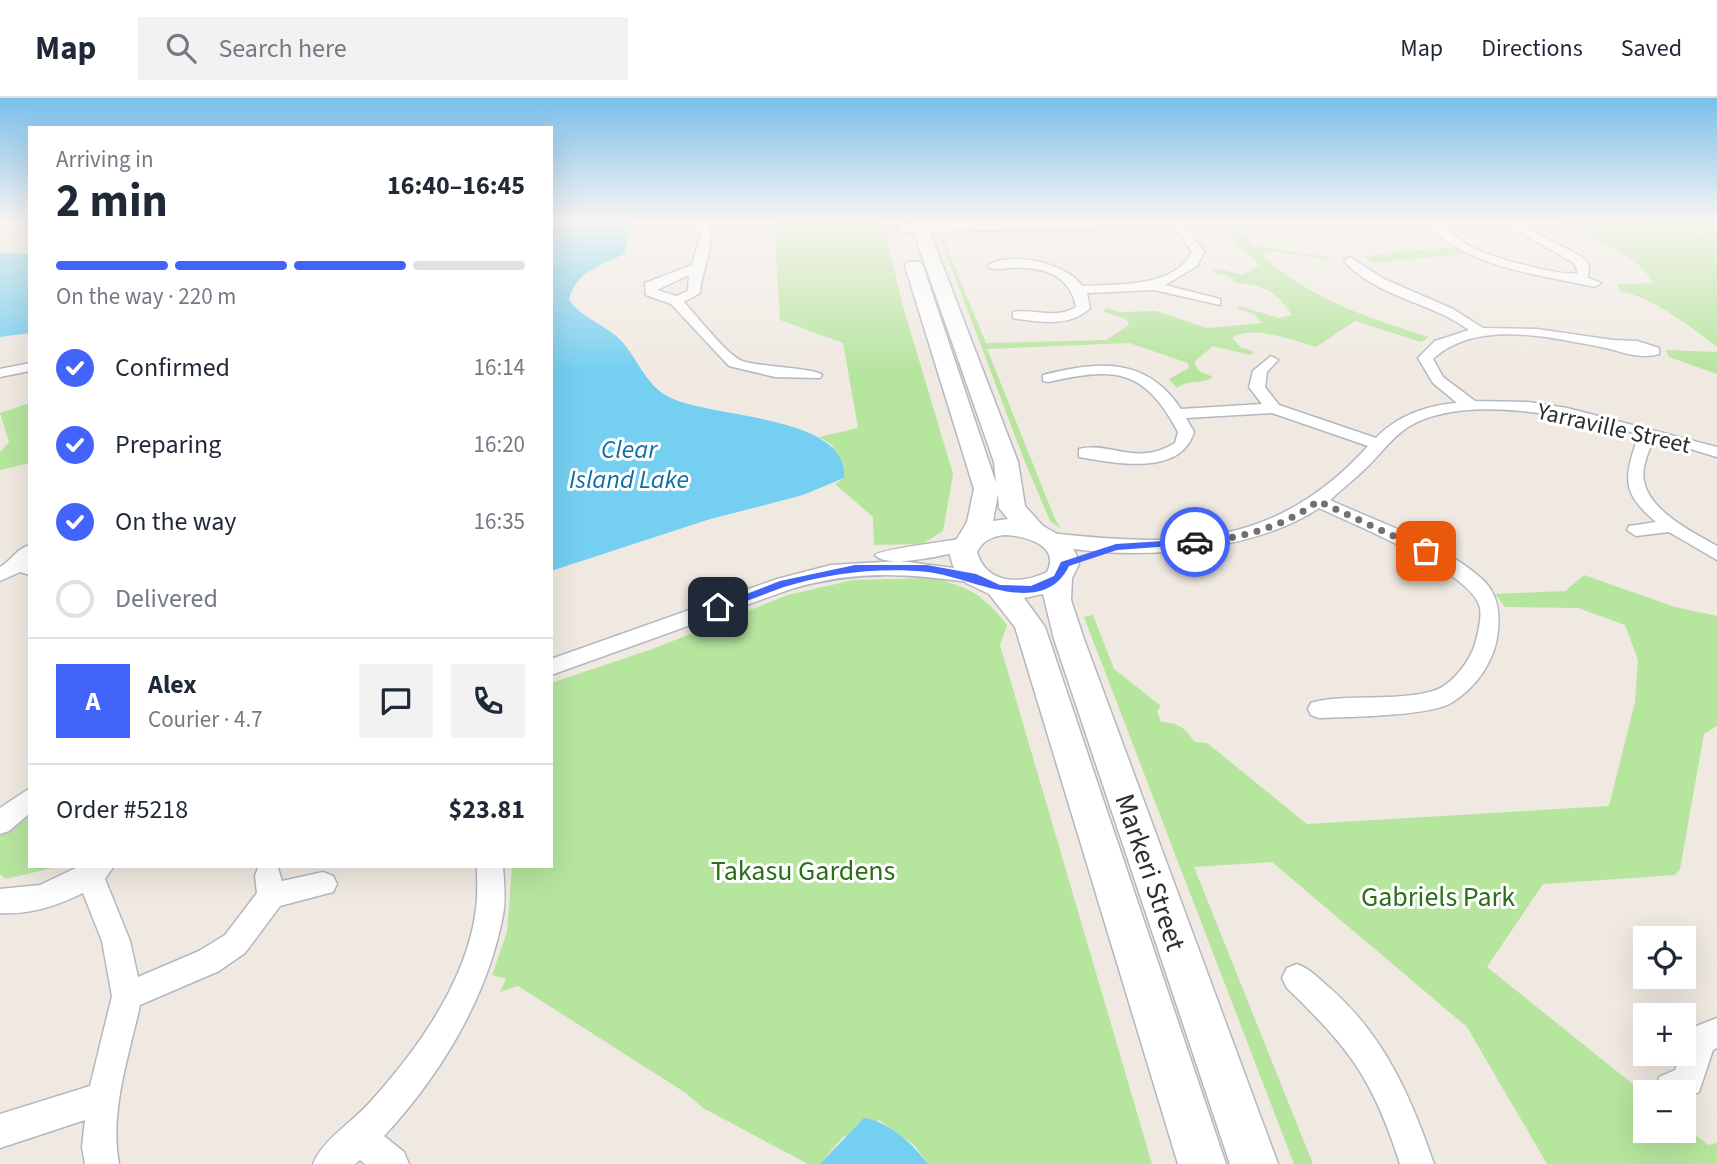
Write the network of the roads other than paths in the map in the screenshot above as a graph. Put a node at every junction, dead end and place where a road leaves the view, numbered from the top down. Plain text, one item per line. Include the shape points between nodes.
1 (685, 272) edge
2 (696, 272) edge
3 (924, 272) edge
4 (930, 272) edge
5 (1060, 272) edge
6 (1178, 272) edge
7 (1361, 272) edge
8 (1544, 272) edge
9 (1584, 272) edge
10 (1572, 278) junction
11 (1595, 283) dead end
12 (1154, 286) junction
13 (1079, 290) junction
14 (677, 301) junction
15 (1215, 302) dead end
16 (1018, 315) dead end
17 (1480, 333) junction
18 (1610, 345) dead end
19 (1271, 360) dead end
20 (28, 367) edge
21 (0, 373) edge
22 (815, 375) dead end
23 (1048, 378) dead end
24 (1473, 407) junction
25 (1273, 408) junction
26 (1176, 414) junction
27 (1647, 433) junction
28 (1378, 444) junction
29 (1717, 452) edge
30 (1084, 453) dead end
31 (1318, 501) junction
32 (1673, 526) junction
33 (1636, 530) dead end
34 (968, 542) junction
35 (1116, 547) junction
36 (1051, 553) junction
37 (1717, 554) edge
38 (26, 561) edge
39 (0, 575) edge
40 (987, 583) junction
41 (553, 651) edge
42 (553, 666) edge
43 (1319, 709) dead end
44 (28, 800) edge
45 (0, 823) edge
46 (490, 868) edge
47 (95, 871) edge
48 (323, 884) dead end
49 (0, 901) edge
50 (1297, 978) dead end
51 (127, 996) junction
52 (1717, 1033) edge
53 (1688, 1080) edge
54 (103, 1098) junction
55 (0, 1130) edge
56 (361, 1139) junction
57 (102, 1164) edge
58 (330, 1164) edge
59 (392, 1164) edge
60 (1202, 1164) edge
61 (1254, 1164) edge
62 (1417, 1164) edge

1 - 14 street via 649,286 651,292
2 - 14 street via 694,293
3 - 34 main road via 986,489 980,522
4 - 36 main road via 1006,462 1012,508
5 - 13 street
6 - 12 street
7 - 17 street via 1437,304
8 - 10 street
9 - 10 street
10 - 11 street
12 - 13 street
12 - 15 street
13 - 16 street via 1083,307 1071,315
14 - 22 street via 734,363 775,373
17 - 18 street via 1553,334
17 - 24 street via 1453,337 1425,358 1431,372
19 - 25 street via 1260,371 1257,387
20 - 21 street
23 - 26 street via 1093,371 1131,374 1156,387
24 - 27 street, Yarraville Street via 1553,411
24 - 28 street, Yarraville Street via 1418,417 1393,428
25 - 26 street
25 - 28 street
26 - 30 street via 1186,437 1166,455 1118,458
27 - 29 street, Yarraville Street
27 - 32 street via 1634,481 1645,500
28 - 31 street, Yarraville Street
31 - 35 street, Yarraville Street via 1250,534
31 - 43 street via 1446,562 1476,584 1490,607 1487,641 1474,671 1442,698 1374,708
32 - 33 street
32 - 37 street
34 - 36 main road via 1005,527
34 - 40 main road via 964,561
34 - 41 street via 803,567 609,637
35 - 36 street
35 - 36 street, Yarraville Street
36 - 40 main road via 1032,590
36 - 61 main road, Markeri Street via 1057,600 1069,639
38 - 39 street
40 - 42 street via 901,567 831,571
40 - 60 main road, Markeri Street via 1023,614 1030,627
44 - 45 street
46 - 56 street via 490,914 472,971 434,1046
47 - 49 street via 36,897
47 - 51 street
48 - 51 street via 270,886 235,944 198,966
50 - 62 street via 1365,1050 1397,1110
51 - 54 street
52 - 53 street via 1700,1040
54 - 55 street
54 - 57 street
56 - 58 street
56 - 59 street

